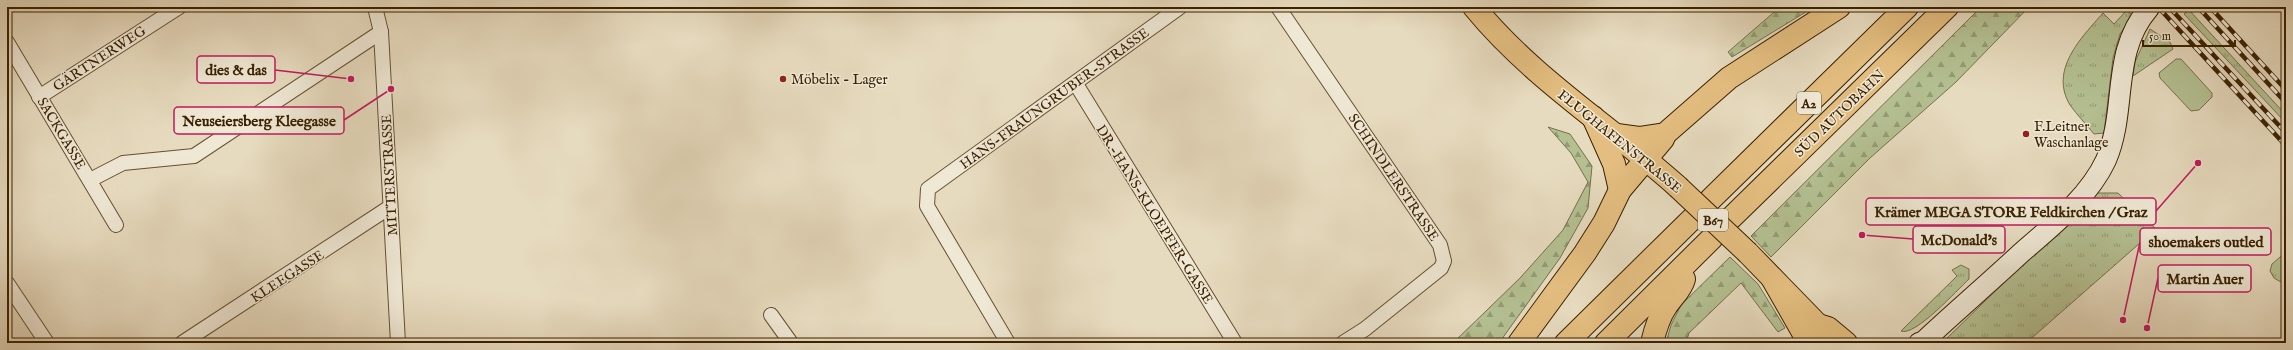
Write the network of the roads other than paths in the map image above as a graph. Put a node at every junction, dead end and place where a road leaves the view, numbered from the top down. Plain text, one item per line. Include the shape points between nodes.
1 (179, 7) edge
2 (375, 7) edge
3 (1180, 7) edge
4 (1278, 7) edge
5 (1474, 7) edge
6 (1839, 7) edge
7 (1907, 7) edge
8 (1947, 7) edge
9 (2149, 8) edge
10 (381, 32) junction
11 (7, 42) edge
12 (1076, 84) junction
13 (40, 96) junction
14 (1593, 117) junction
15 (1664, 134) junction
16 (1617, 135) junction
17 (1647, 159) junction
18 (90, 180) junction
19 (1620, 190) junction
20 (1711, 199) dead end
21 (390, 207) junction
22 (1731, 218) dead end
23 (1692, 219) dead end
24 (116, 225) dead end
25 (1712, 238) dead end
26 (1690, 261) junction
27 (7, 283) edge
28 (771, 314) dead end
29 (1818, 337) edge
30 (1922, 342) edge
31 (46, 343) edge
32 (182, 343) edge
33 (398, 343) edge
34 (791, 343) edge
35 (1008, 343) edge
36 (1236, 343) edge
37 (1343, 343) edge
38 (1519, 343) edge
39 (1566, 343) edge
40 (1606, 343) edge
41 (1652, 343) edge
42 (1846, 343) edge

1 - 13 street, GÄRTNERWEG
2 - 10 street, MITTERSTRASSE
3 - 12 street, HANS-FRAUNGRUBER-STRASSE
4 - 37 street, SCHINDLERSTRASSE via 1440,246 1444,261 1441,268 1365,329
5 - 14 main road, FLUGHAFENSTRASSE / B67 via 1534,69
6 - 15 main road via 1729,78
7 - 20 main road, SÜD AUTOBAHN / A2
8 - 22 main road, SÜD AUTOBAHN / A2
9 - 30 main road via 2135,27 2128,45 2111,142 2106,159 2095,178 2050,227
10 - 18 street via 194,156 123,163
10 - 21 street, MITTERSTRASSE
11 - 13 street, SACKGASSE
12 - 35 street, HANS-FRAUNGRUBER-STRASSE via 928,190 927,206
12 - 36 street, DR.-HANS-KLOEPFER-GASSE
13 - 18 street, SACKGASSE
14 - 16 main road, FLUGHAFENSTRASSE / B67
14 - 19 main road via 1614,164
15 - 16 main road via 1639,138
15 - 17 main road
16 - 17 main road, FLUGHAFENSTRASSE / B67
17 - 19 main road
17 - 29 main road, FLUGHAFENSTRASSE / B67, bridge via 1748,253 1772,278
18 - 24 street, SACKGASSE
19 - 38 main road via 1604,223 1585,253
21 - 32 street, KLEEGASSE
21 - 33 street, MITTERSTRASSE
23 - 39 main road
25 - 26 main road
26 - 40 main road
26 - 41 main road via 1682,287 1659,319
27 - 31 street
28 - 34 street
29 - 42 main road via 1828,328

